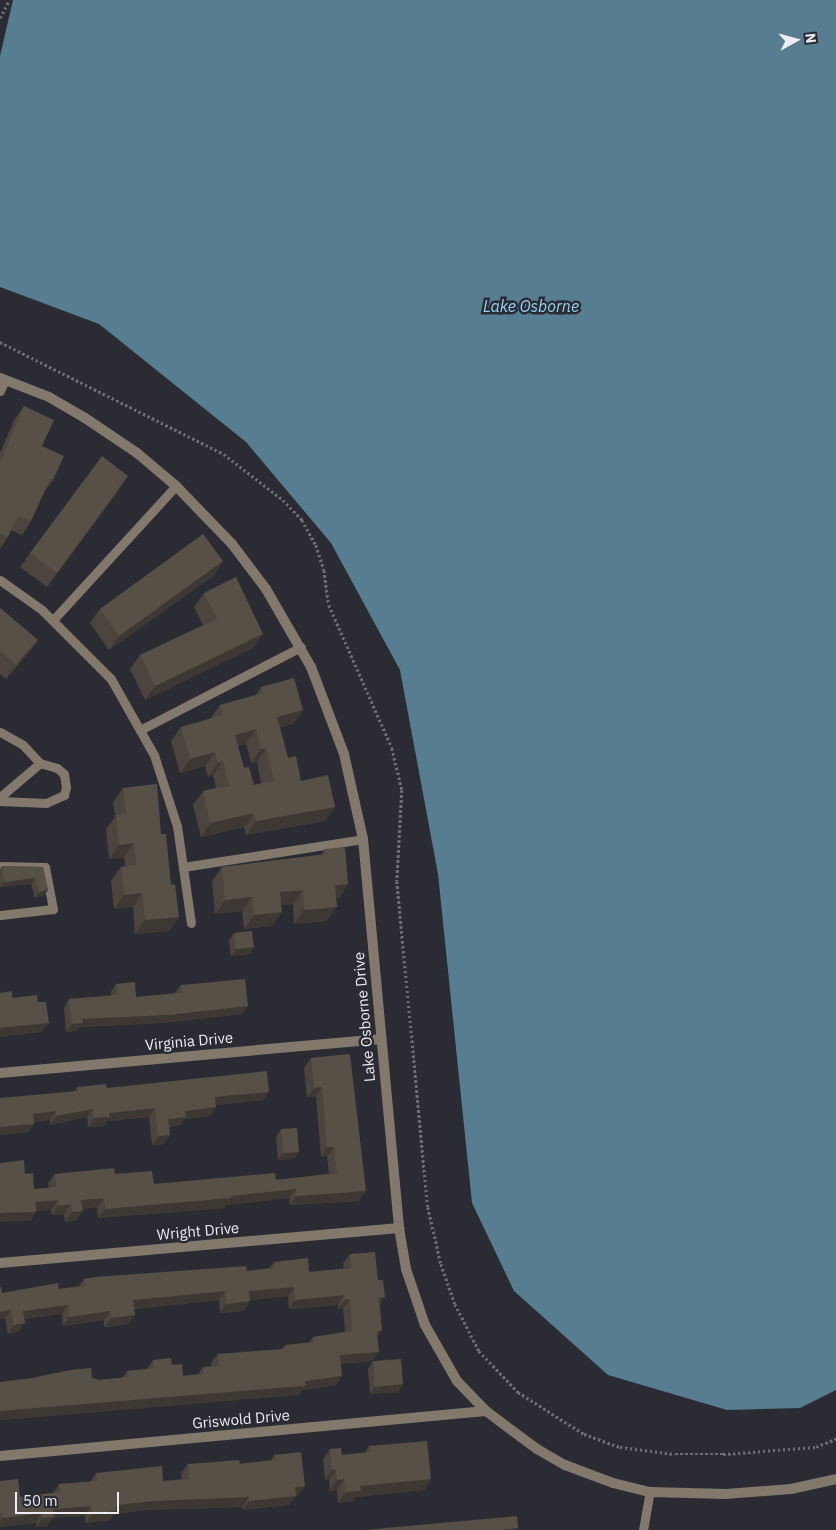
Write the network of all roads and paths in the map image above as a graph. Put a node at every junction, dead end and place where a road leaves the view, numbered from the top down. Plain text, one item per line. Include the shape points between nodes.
1 (9, 0) edge
2 (0, 18) edge
3 (0, 342) edge
4 (2, 379) edge
5 (0, 391) edge
6 (176, 486) junction
7 (0, 580) edge
8 (52, 620) junction
9 (301, 647) junction
10 (140, 730) junction
11 (0, 732) edge
12 (40, 763) junction
13 (0, 797) edge
14 (0, 801) edge
15 (363, 840) junction
16 (0, 866) edge
17 (183, 867) junction
18 (0, 915) edge
19 (191, 923) dead end
20 (381, 1039) junction
21 (0, 1073) edge
22 (399, 1228) junction
23 (0, 1263) edge
24 (486, 1411) junction
25 (836, 1439) edge
26 (0, 1456) edge
27 (836, 1479) edge
28 (650, 1492) junction
29 (643, 1530) edge

1 - 2 path
3 - 25 path via 224,454 283,500 302,520 316,545 324,570 329,605 388,739 402,790 397,882 428,1207 454,1304 479,1351 518,1392 584,1434 620,1447 675,1454 723,1454 816,1447
4 - 5 lane
4 - 6 street, Lake Osborne Drive via 49,397 109,433
6 - 8 lane
6 - 9 street, Lake Osborne Drive via 232,544 266,589
7 - 8 lane
8 - 10 lane via 111,679
9 - 10 lane
9 - 15 street, Lake Osborne Drive via 328,706 344,754
10 - 17 lane via 154,755 177,826
11 - 12 lane via 23,745
12 - 13 lane
12 - 14 lane via 57,768 64,774 64,795 46,803
15 - 17 lane
15 - 20 street, Lake Osborne Drive
16 - 18 lane via 45,867 53,909
17 - 19 lane
20 - 21 street, Virginia Drive
20 - 22 street, Lake Osborne Drive
22 - 23 street, Wright Drive
22 - 24 street, Lake Osborne Drive via 413,1295 425,1325 457,1381
24 - 26 street, Griswold Drive
24 - 28 street, Lake Osborne Drive via 512,1433 565,1465 613,1483
27 - 28 street, Lake Osborne Drive via 791,1489 745,1493
28 - 29 lane

